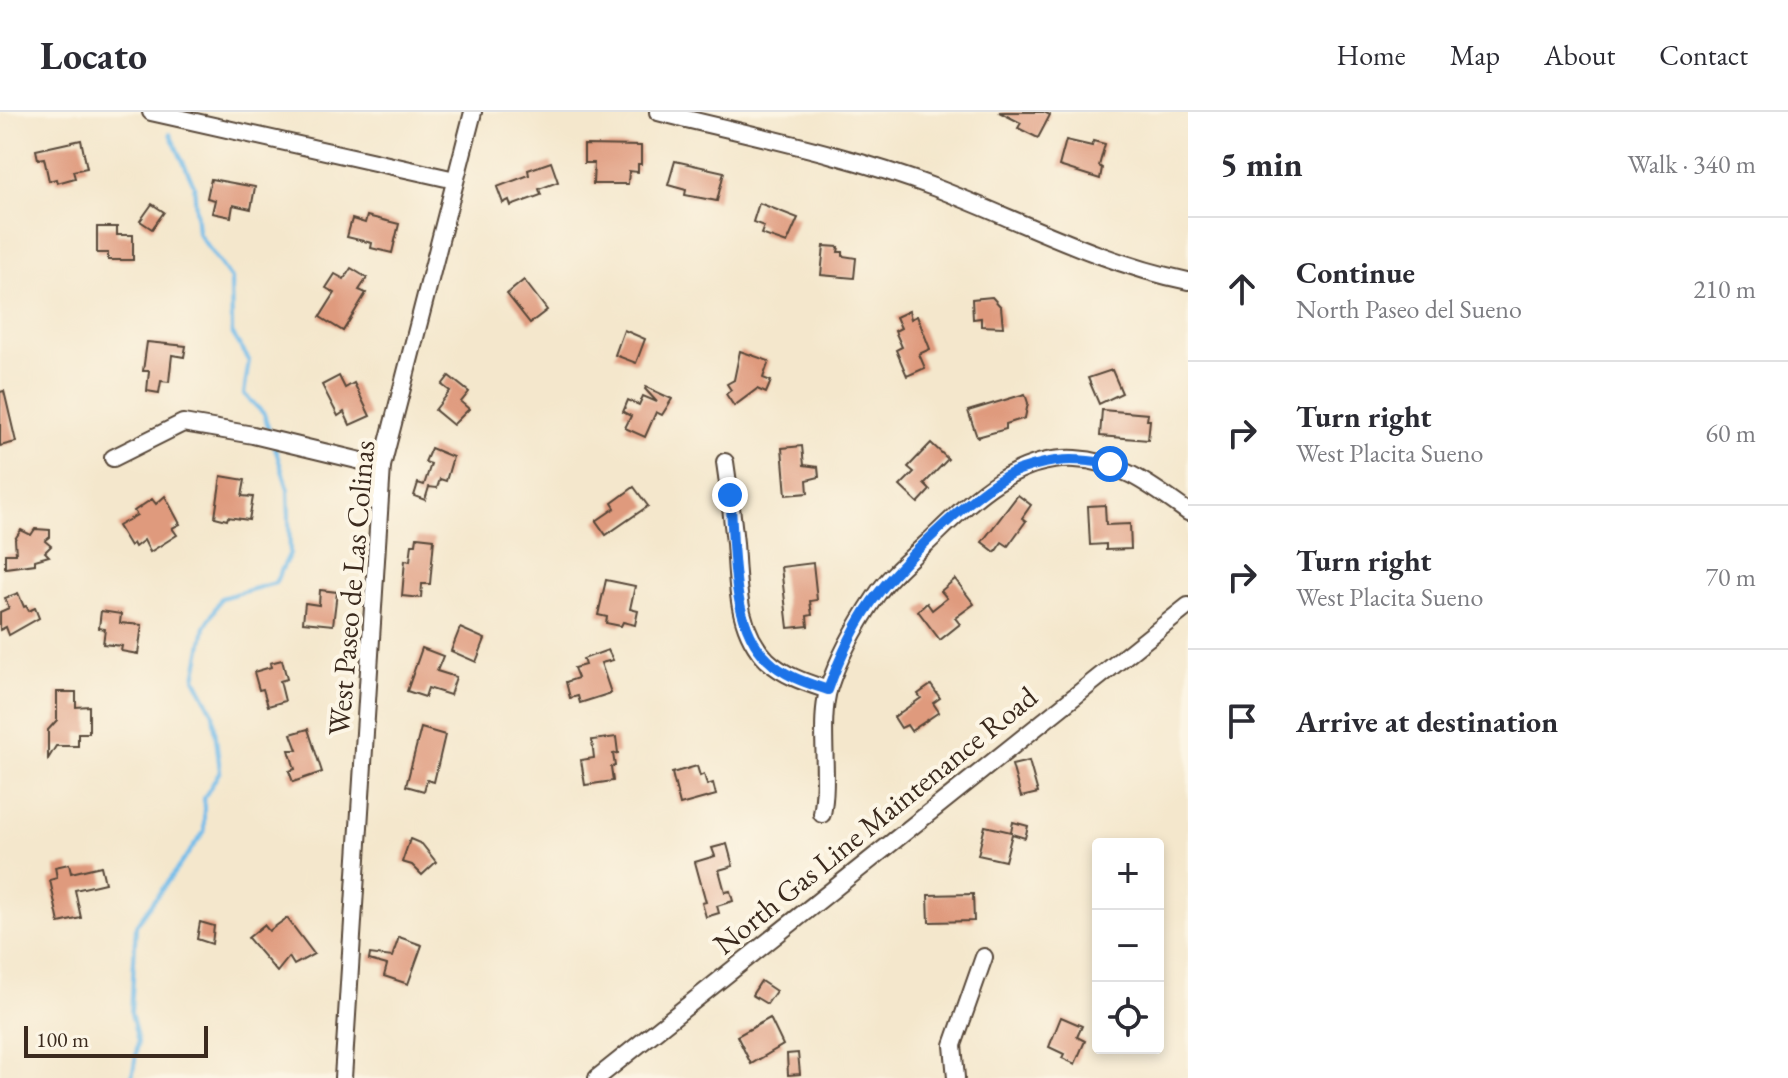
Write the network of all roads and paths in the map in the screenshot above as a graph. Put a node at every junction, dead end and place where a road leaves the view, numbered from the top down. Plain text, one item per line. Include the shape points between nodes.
1 (151, 112) edge
2 (473, 112) edge
3 (658, 112) edge
4 (455, 180) junction
5 (1188, 281) edge
6 (113, 458) dead end
7 (725, 462) dead end
8 (382, 466) junction
9 (1188, 512) edge
10 (1188, 606) edge
11 (828, 690) junction
12 (822, 814) dead end
13 (984, 957) dead end
14 (343, 1078) edge
15 (597, 1078) edge
16 (956, 1078) edge

1 - 4 street
2 - 4 street, West Paseo de Las Colinas
3 - 5 street via 934,187 1147,273
4 - 8 street, West Paseo de Las Colinas
6 - 8 street via 183,423
7 - 11 street via 740,607 748,628 768,660 786,674
8 - 14 street, West Paseo de Las Colinas
9 - 11 street via 1110,464 1073,458 1016,471 985,489 878,593
10 - 15 street, North Gas Line Maintenance Road
11 - 12 street
13 - 16 street via 953,1045

